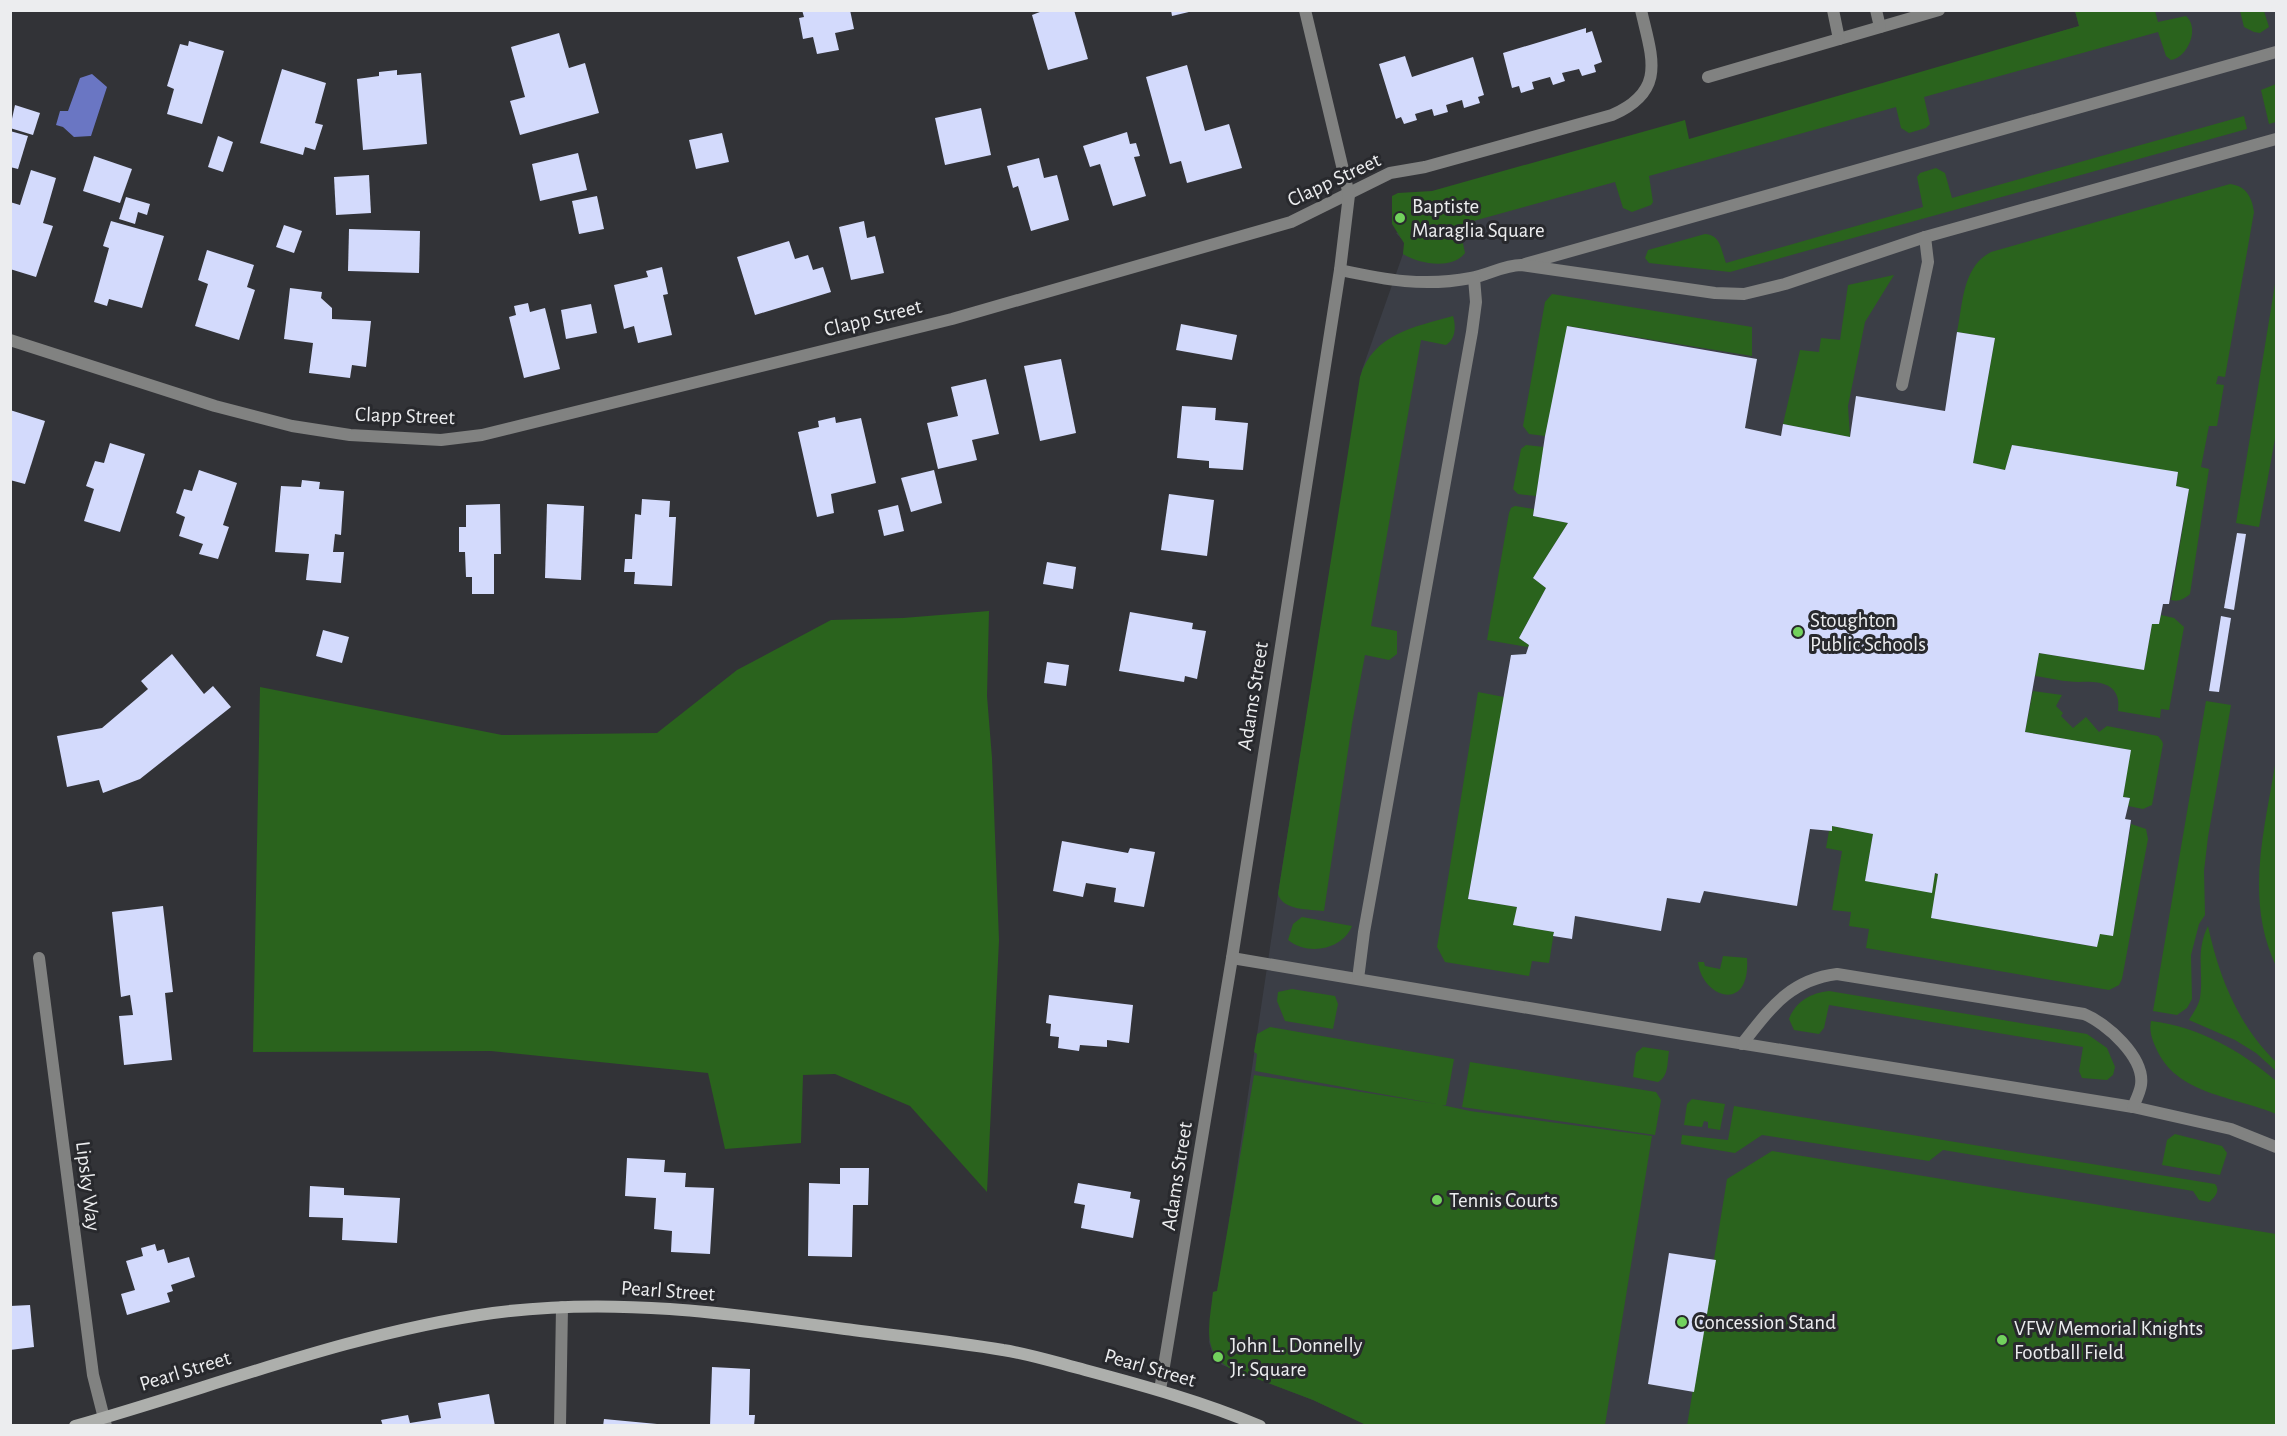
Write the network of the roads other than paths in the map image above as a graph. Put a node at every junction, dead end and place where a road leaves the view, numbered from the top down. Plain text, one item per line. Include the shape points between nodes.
1 (1305, 10) edge
2 (1641, 10) edge
3 (1833, 10) edge
4 (1876, 10) edge
5 (1938, 10) edge
6 (1880, 27) junction
7 (1839, 39) junction
8 (2277, 52) edge
9 (1708, 77) dead end
10 (2277, 139) edge
11 (1349, 195) junction
12 (1925, 237) junction
13 (1521, 265) junction
14 (1340, 270) junction
15 (1474, 278) junction
16 (10, 340) edge
17 (1902, 385) dead end
18 (39, 958) dead end
19 (1232, 958) junction
20 (1358, 979) junction
21 (1742, 1044) junction
22 (2133, 1107) junction
23 (2277, 1147) edge
24 (562, 1307) junction
25 (1160, 1390) junction
26 (105, 1421) edge
27 (75, 1425) edge
28 (560, 1425) edge
29 (1260, 1425) edge

1 - 11 street, Adams Street
2 - 11 street, Clapp Street via 1652,69 1649,85 1627,108 1425,167 1390,173
3 - 7 street
4 - 6 street
5 - 6 street
6 - 7 street
7 - 9 street
8 - 13 street
10 - 12 street
11 - 14 street, Adams Street
11 - 16 street, Clapp Street via 1291,222 952,319 524,426 441,440 350,435 292,426 215,406
12 - 13 street via 1785,284 1735,295
12 - 17 street via 1928,262
13 - 15 street
14 - 15 street via 1414,283
14 - 19 street, Adams Street
15 - 20 street via 1472,332
18 - 26 street, Lipsky Way via 93,1375
19 - 20 street
19 - 25 street, Adams Street
20 - 21 street
21 - 22 street
21 - 22 street via 1785,994 1820,976 1837,974 2037,1006 2095,1018 2118,1038 2134,1059 2142,1084
22 - 23 street via 2231,1129
24 - 25 main road, Pearl Street via 644,1306 1005,1350
24 - 26 main road, Pearl Street via 494,1313 311,1354
24 - 28 street
25 - 29 main road, Pearl Street
26 - 27 main road, Pearl Street

